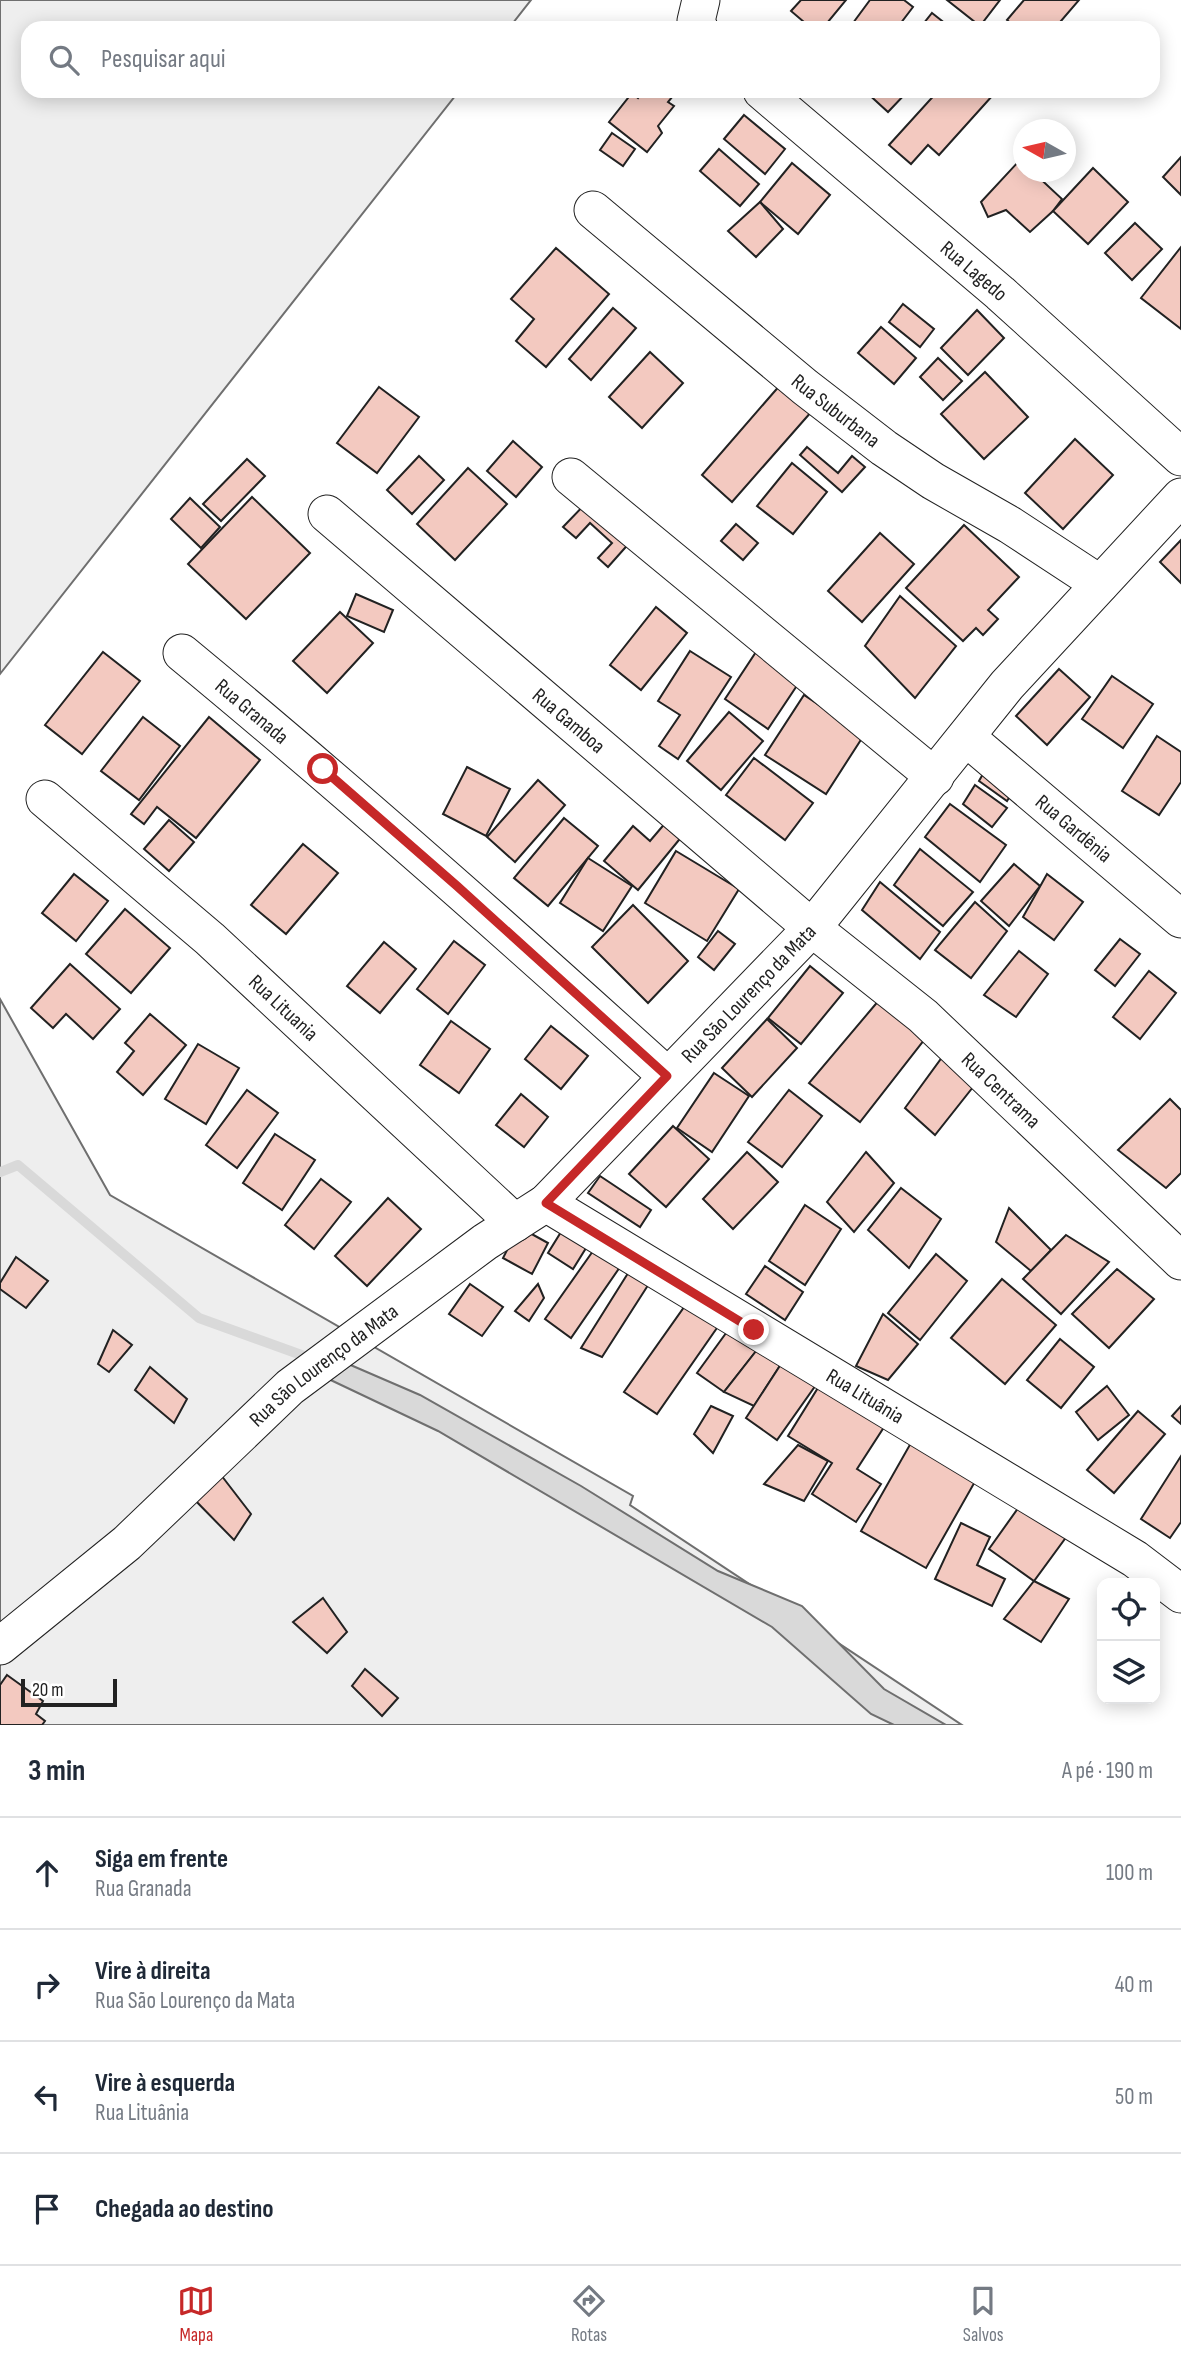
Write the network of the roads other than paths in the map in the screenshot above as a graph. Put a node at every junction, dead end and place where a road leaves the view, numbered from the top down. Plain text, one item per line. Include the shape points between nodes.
1 (701, 0) edge
2 (696, 21) edge
3 (770, 98) edge
4 (593, 210) dead end
5 (1181, 457) edge
6 (571, 477) dead end
7 (1181, 497) edge
8 (327, 514) dead end
9 (1100, 584) junction
10 (182, 653) dead end
11 (967, 738) junction
12 (935, 777) junction
13 (45, 799) dead end
14 (1181, 919) edge
15 (813, 928) junction
16 (667, 1076) junction
17 (546, 1203) junction
18 (514, 1223) junction
19 (1181, 1261) edge
20 (1181, 1594) edge
21 (0, 1646) edge

1 - 2 street
3 - 5 street, Rua Lagedo via 1000,293
4 - 9 street, Rua Suburbana via 884,448
6 - 12 street
7 - 9 street, Rua São Lourenço da Mata
8 - 15 street, Rua Gamboa
9 - 11 street, Rua São Lourenço da Mata via 1007,685
10 - 16 street, Rua Granada via 323,769
11 - 12 street, Rua São Lourenço da Mata
11 - 14 street, Rua Gardênia
12 - 15 street, Rua São Lourenço da Mata
13 - 18 street, Rua Lituania via 211,939
15 - 16 street, Rua São Lourenço da Mata
15 - 19 street, Rua Centrama via 932,1025
16 - 17 street, Rua São Lourenço da Mata
17 - 18 street, Rua São Lourenço da Mata
17 - 20 street, Rua Lituânia via 1135,1559
18 - 21 street, Rua São Lourenço da Mata via 289,1387 127,1543

